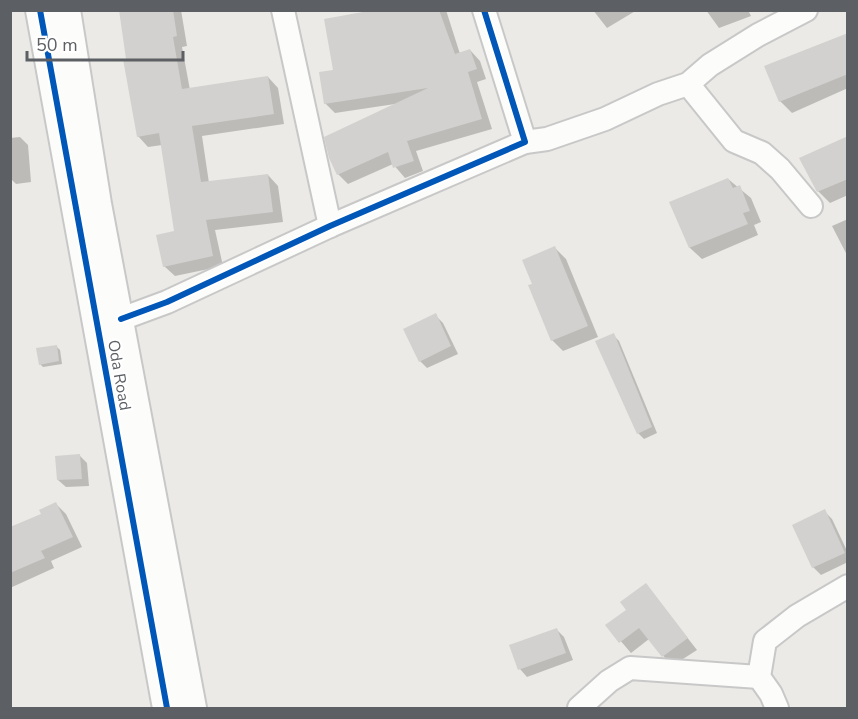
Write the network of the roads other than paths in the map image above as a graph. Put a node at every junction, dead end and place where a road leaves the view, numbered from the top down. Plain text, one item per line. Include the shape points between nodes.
1 (40, 10) edge
2 (66, 10) edge
3 (283, 10) edge
4 (484, 10) edge
5 (806, 10) edge
6 (688, 84) junction
7 (525, 142) junction
8 (811, 206) dead end
9 (330, 226) junction
10 (121, 319) junction
11 (848, 586) edge
12 (759, 677) junction
13 (168, 708) edge
14 (192, 708) edge
15 (579, 708) edge
16 (777, 708) edge

1 - 13 street, Oda Road
2 - 10 street, Oda Road via 97,204
3 - 9 street
4 - 7 street
5 - 6 street via 710,65
6 - 7 street via 605,119
6 - 8 street via 734,141 762,153
7 - 9 street
9 - 10 street via 167,302
10 - 14 street, Oda Road
11 - 12 street via 797,616 765,641
12 - 15 street via 630,668
12 - 16 street

